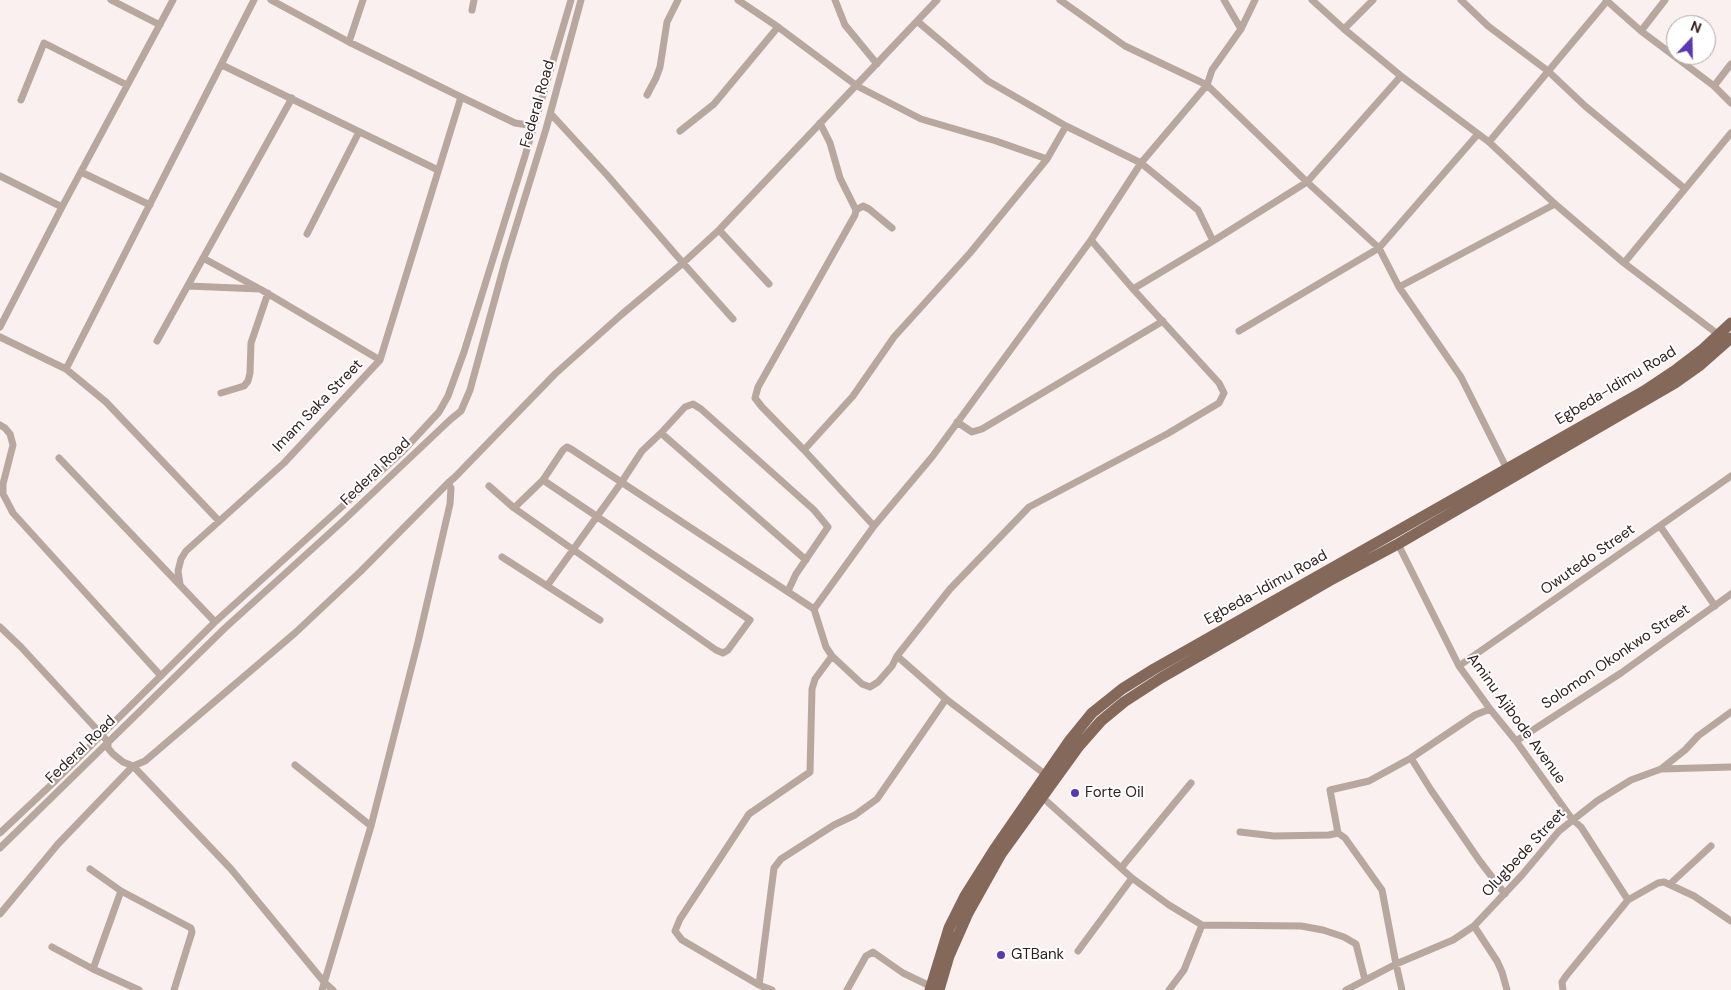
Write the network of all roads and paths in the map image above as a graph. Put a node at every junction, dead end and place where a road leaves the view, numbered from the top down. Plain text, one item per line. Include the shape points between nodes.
1 (111, 0) edge
2 (173, 0) edge
3 (254, 0) edge
4 (271, 0) edge
5 (363, 0) edge
6 (474, 0) edge
7 (571, 0) edge
8 (581, 0) edge
9 (678, 0) edge
10 (738, 0) edge
11 (835, 0) edge
12 (937, 0) edge
13 (1060, 0) edge
14 (1224, 0) edge
15 (1255, 0) edge
16 (1312, 0) edge
17 (1373, 0) edge
18 (1461, 0) edge
19 (1607, 0) edge
20 (1665, 0) edge
21 (472, 10) dead end
22 (917, 21) junction
23 (160, 25) junction
24 (778, 27) junction
25 (1240, 29) junction
26 (1344, 29) junction
27 (1641, 31) junction
28 (349, 42) junction
29 (877, 64) junction
30 (1731, 64) edge
31 (222, 65) junction
32 (1548, 71) junction
33 (1401, 76) junction
34 (127, 85) junction
35 (1207, 85) junction
36 (857, 86) junction
37 (1714, 86) junction
38 (647, 95) dead end
39 (461, 97) junction
40 (292, 98) junction
41 (21, 100) dead end
42 (1731, 103) edge
43 (551, 114) junction
44 (820, 123) junction
45 (534, 126) junction
46 (1066, 126) junction
47 (680, 131) dead end
48 (359, 132) junction
49 (1731, 132) edge
50 (1478, 134) junction
51 (1489, 142) junction
52 (1046, 159) junction
53 (1141, 163) junction
54 (438, 170) junction
55 (81, 172) junction
56 (0, 176) edge
57 (1307, 182) junction
58 (1684, 188) junction
59 (1555, 204) junction
60 (150, 205) junction
61 (62, 207) junction
62 (856, 210) junction
63 (892, 228) dead end
64 (719, 230) junction
65 (307, 234) dead end
66 (1091, 240) junction
67 (1214, 241) junction
68 (1379, 248) junction
69 (203, 258) junction
70 (683, 263) junction
71 (1624, 263) junction
72 (769, 284) dead end
73 (188, 286) junction
74 (1399, 287) junction
75 (260, 289) junction
76 (1133, 289) junction
77 (483, 290) junction
78 (268, 293) junction
79 (497, 294) junction
80 (733, 318) dead end
81 (1163, 321) junction
82 (1731, 323) edge
83 (0, 327) edge
84 (1239, 331) dead end
85 (0, 337) edge
86 (1725, 337) edge
87 (157, 341) dead end
88 (380, 360) junction
89 (66, 369) junction
90 (221, 393) dead end
91 (957, 422) junction
92 (0, 425) edge
93 (661, 433) junction
94 (804, 450) junction
95 (59, 458) dead end
96 (1507, 470) junction
97 (1731, 476) edge
98 (543, 480) junction
99 (448, 483) junction
100 (621, 483) junction
101 (489, 486) dead end
102 (514, 508) junction
103 (597, 516) junction
104 (219, 521) junction
105 (874, 526) junction
106 (1660, 526) junction
107 (1398, 544) junction
108 (572, 549) junction
109 (502, 557) dead end
110 (806, 560) junction
111 (180, 584) junction
112 (547, 586) junction
113 (788, 592) junction
114 (1731, 594) edge
115 (1714, 606) junction
116 (814, 609) junction
117 (600, 620) dead end
118 (215, 622) junction
119 (0, 627) edge
120 (832, 656) junction
121 (897, 656) junction
122 (1460, 666) junction
123 (161, 676) junction
124 (946, 698) junction
125 (1490, 710) junction
126 (1731, 712) edge
127 (102, 735) junction
128 (1516, 741) junction
129 (108, 742) junction
130 (1412, 758) junction
131 (295, 765) dead end
132 (132, 766) junction
133 (1731, 767) edge
134 (1661, 769) junction
135 (1046, 775) junction
136 (1191, 783) dead end
137 (1042, 797) junction
138 (1572, 819) junction
139 (371, 826) junction
140 (1240, 832) dead end
141 (0, 833) edge
142 (1338, 833) junction
143 (1711, 846) dead end
144 (0, 848) edge
145 (1121, 868) junction
146 (90, 869) dead end
147 (1132, 878) junction
148 (1670, 884) junction
149 (121, 891) junction
150 (1505, 894) junction
151 (1628, 900) junction
152 (0, 914) edge
153 (1731, 921) edge
154 (1202, 925) junction
155 (1474, 926) junction
156 (52, 947) dead end
157 (1078, 950) dead end
158 (1396, 964) junction
159 (93, 969) junction
160 (1365, 980) junction
161 (324, 982) junction
162 (760, 985) junction
163 (933, 989) edge
164 (139, 990) edge
165 (174, 990) edge
166 (322, 990) edge
167 (333, 990) edge
168 (772, 990) edge
169 (847, 990) edge
170 (1168, 990) edge
171 (1346, 990) edge
172 (1402, 990) edge
173 (1507, 990) edge
174 (1563, 990) edge

1 - 23 street
2 - 23 street
3 - 31 street
4 - 28 street
5 - 28 street
6 - 21 street
7 - 45 street, Federal Road
8 - 43 street, Federal Road
9 - 38 street via 667,22 660,67
10 - 24 street
11 - 29 street via 845,25
12 - 22 street
13 - 35 street via 1125,46
14 - 25 street
15 - 25 street
16 - 26 street
17 - 26 street
18 - 32 street via 1488,26
19 - 27 street
19 - 32 street
20 - 27 street
22 - 29 street
22 - 46 street via 988,81
23 - 34 street
24 - 36 street
24 - 47 street via 714,104
25 - 35 street via 1212,70
26 - 33 street
27 - 37 street
28 - 39 street
29 - 36 street
30 - 37 street
31 - 40 street
31 - 60 street
32 - 51 street
32 - 58 street
33 - 50 street
33 - 57 street
34 - 41 street via 44,43
34 - 55 street
35 - 53 street
35 - 57 street
36 - 44 street
36 - 52 street via 921,119
37 - 42 street
39 - 45 street via 515,123
39 - 54 street, Imam Saka Street
40 - 48 street
40 - 69 street
43 - 70 street
43 - 79 street, Federal Road
44 - 62 street via 840,178
44 - 64 street
45 - 77 street, Federal Road
46 - 52 street
46 - 53 street
48 - 54 street
48 - 65 street
49 - 58 street
50 - 51 street
50 - 68 street
51 - 59 street
52 - 94 street via 970,253 894,337 853,396
53 - 66 street
53 - 67 street via 1198,210
54 - 88 street, Imam Saka Street
55 - 60 street
55 - 61 street
56 - 61 street
57 - 67 street
57 - 68 street
58 - 71 street
59 - 71 street
59 - 74 street
60 - 89 street
61 - 83 street
62 - 63 street via 863,206 870,209
62 - 94 street via 851,225 758,387 755,398
64 - 70 street
64 - 72 street
66 - 76 street
66 - 91 street
67 - 76 street
68 - 74 street
68 - 84 street
69 - 73 street
69 - 75 street
70 - 80 street
70 - 99 street via 555,374
71 - 86 street
73 - 75 street
73 - 87 street
74 - 96 street via 1461,377
75 - 78 street
76 - 81 street
77 - 79 street
77 - 118 street, Federal Road via 464,352 439,412 401,453
78 - 88 street
78 - 90 street via 251,343 248,381 244,386
79 - 129 street, Federal Road via 461,411
81 - 91 street via 982,429 972,432
81 - 121 street via 1219,382 1224,393 1219,403 1029,507 950,589
82 - 86 main road, Egbeda-Idimu Road
85 - 89 street
86 - 96 main road, Egbeda-Idimu Road via 1644,391
86 - 107 main road, Egbeda-Idimu Road via 1699,366 1675,383
88 - 104 street, Imam Saka Street via 284,463
89 - 104 street via 106,402
91 - 105 street
92 - 123 street via 10,434 13,445 3,494 13,513
93 - 100 street via 642,451
93 - 110 street
93 - 110 street via 685,406 693,404 701,409 821,517 828,528
94 - 105 street
95 - 111 street
96 - 135 main road, Egbeda-Idimu Road via 1122,689 1092,713
97 - 106 street, Owutedo Street
98 - 100 street via 567,448
98 - 102 street
98 - 103 street
99 - 132 street via 295,633 145,761
99 - 139 street via 452,488 447,518
100 - 103 street
100 - 113 street
101 - 102 street
102 - 108 street
103 - 108 street
103 - 108 street via 750,620 728,650 723,653 716,650
104 - 111 street, Imam Saka Street via 181,559 178,571
105 - 116 street
106 - 115 street
106 - 122 street, Owutedo Street
107 - 122 street, Aminu Ajibode Avenue
107 - 137 main road, Egbeda-Idimu Road via 1124,702 1078,746
108 - 112 street
109 - 112 street
110 - 113 street
111 - 118 street
112 - 117 street
113 - 116 street
114 - 115 street, Solomon Okonkwo Street
115 - 128 street, Solomon Okonkwo Street via 1621,673
116 - 120 street
118 - 123 street, Federal Road
119 - 127 street
120 - 121 street via 862,684 870,687 892,666
120 - 162 street via 815,679 812,689 810,772 749,814 675,931 682,940
121 - 124 street
122 - 125 street, Aminu Ajibode Avenue
123 - 127 street, Federal Road
124 - 135 street
124 - 162 street via 878,799 780,859 774,868
125 - 128 street, Aminu Ajibode Avenue
125 - 130 street via 1476,715
126 - 134 street
127 - 129 street
127 - 141 street, Federal Road
128 - 138 street, Aminu Ajibode Avenue
129 - 132 street via 113,754
129 - 144 street, Federal Road
130 - 142 street via 1369,781 1330,790
130 - 150 street via 1478,860
131 - 139 street
132 - 152 street via 58,844
132 - 161 street via 231,868
133 - 134 street, Olugbede Street
134 - 138 street, Olugbede Street via 1631,780
135 - 163 main road, Egbeda-Idimu Road via 965,896 949,928
136 - 145 street
137 - 145 street
137 - 163 main road, Egbeda-Idimu Road via 1002,854 968,913
138 - 150 street, Olugbede Street
138 - 151 street, Aminu Ajibode Avenue via 1581,827
139 - 161 street
140 - 142 street via 1274,836
142 - 158 street via 1382,890
143 - 148 street
145 - 147 street
146 - 149 street
147 - 154 street
147 - 157 street
148 - 151 street via 1658,883
148 - 153 street
149 - 159 street
149 - 165 street via 191,928
150 - 155 street, Olugbede Street
151 - 174 street via 1566,976 1562,982
154 - 160 street via 1301,926 1344,936 1356,944
154 - 170 street via 1184,970
155 - 158 street, Olugbede Street via 1453,940
155 - 173 street via 1497,961
156 - 159 street
158 - 160 street, Olugbede Street
158 - 172 street
159 - 164 street
160 - 171 street, Olugbede Street
161 - 166 street
161 - 167 street
162 - 168 street
163 - 169 street via 873,952 866,956

